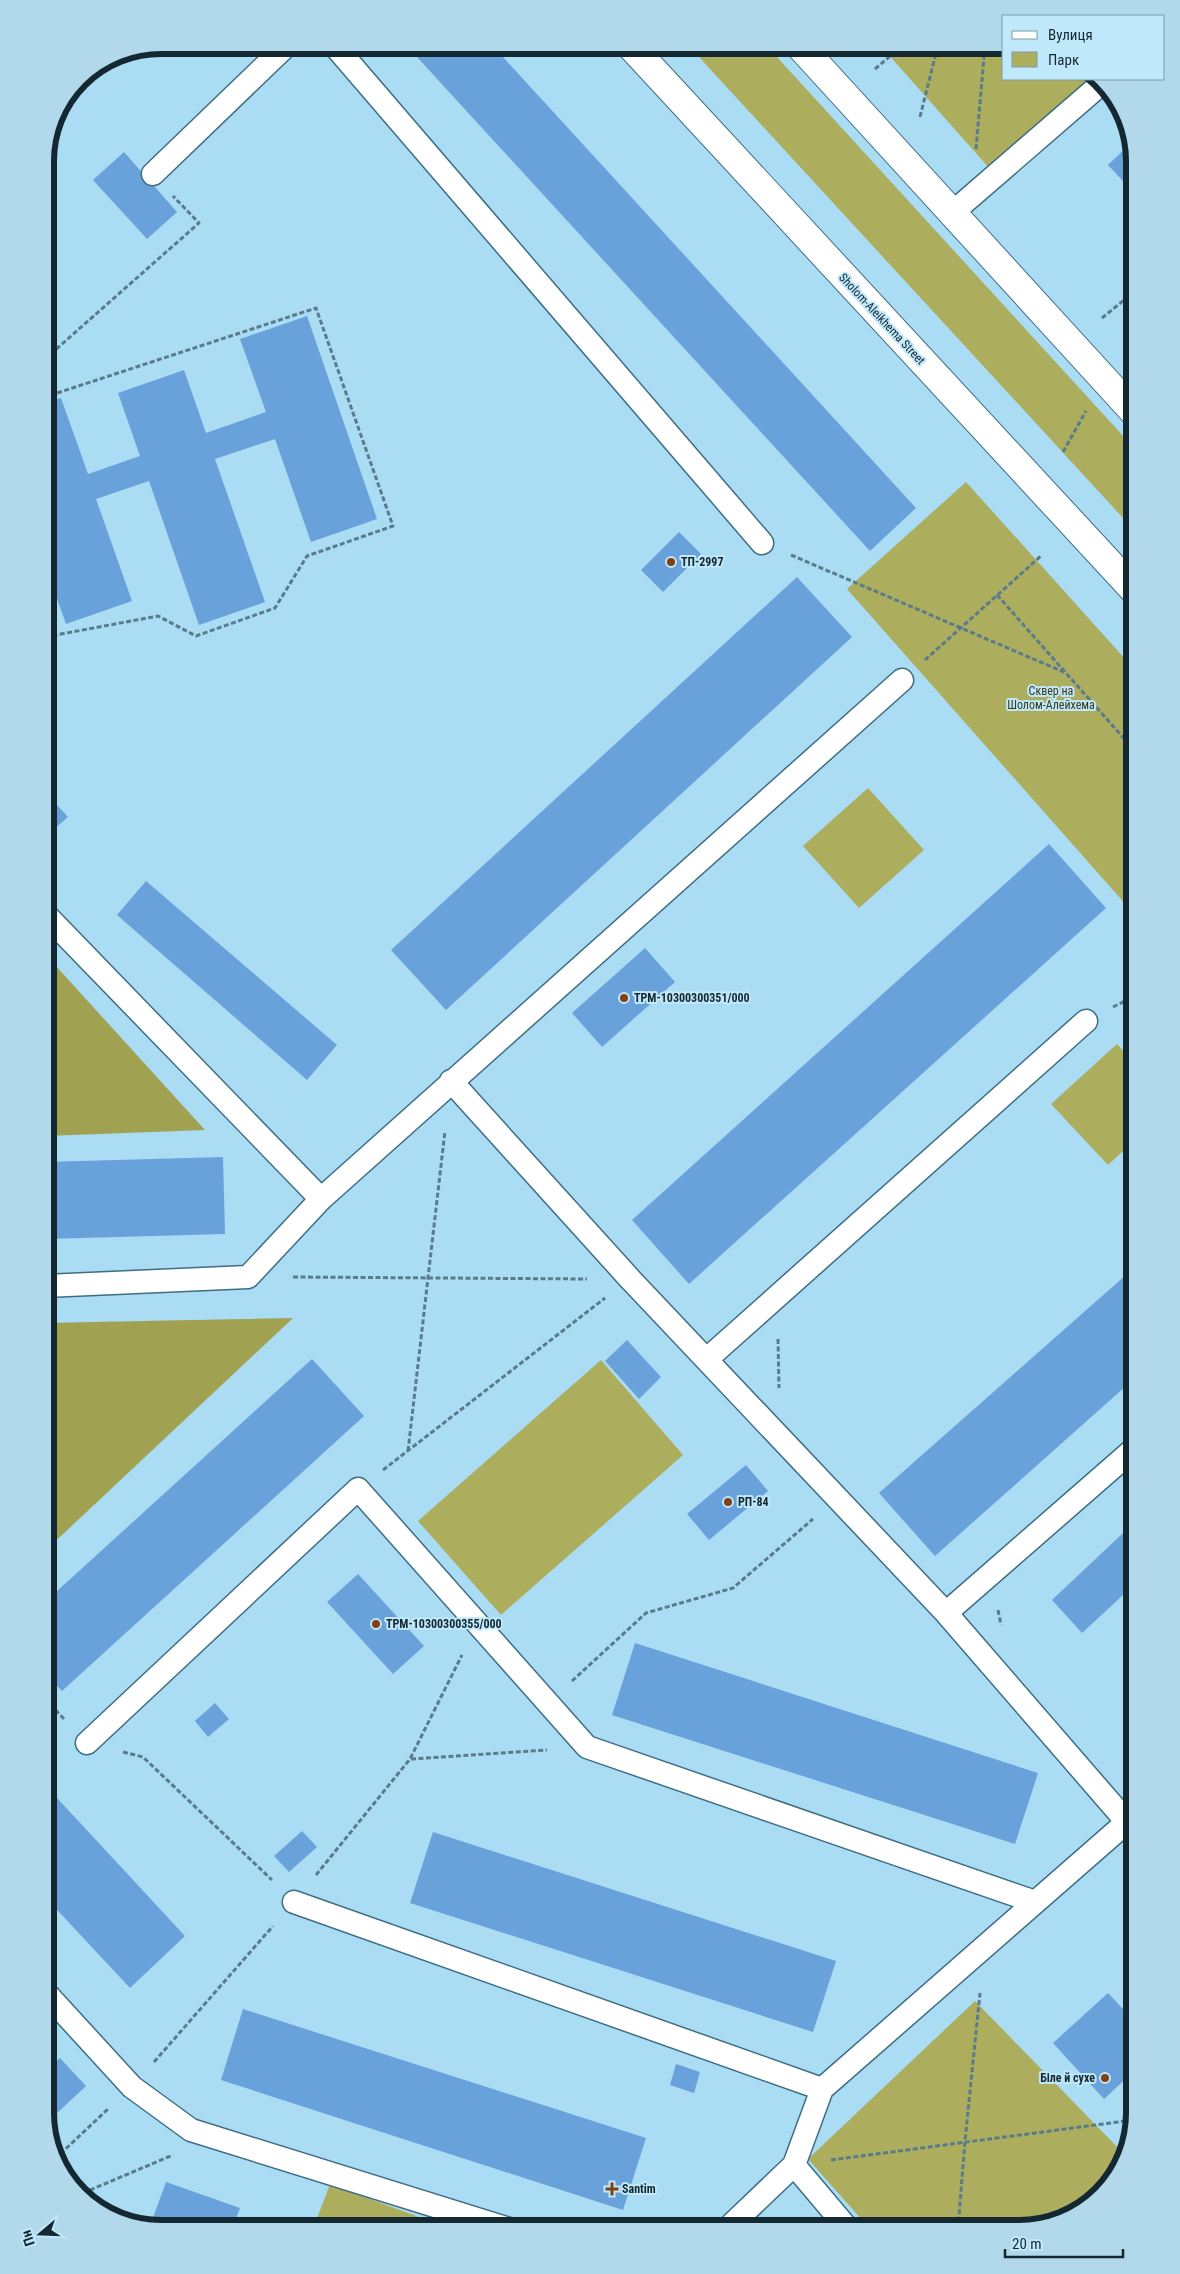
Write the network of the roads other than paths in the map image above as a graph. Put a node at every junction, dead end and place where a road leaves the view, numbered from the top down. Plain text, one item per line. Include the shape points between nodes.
1 (278, 54) edge
2 (342, 54) edge
3 (638, 54) edge
4 (807, 54) edge
5 (1097, 87) edge
6 (153, 174) road end
7 (952, 213) junction
8 (1126, 403) edge
9 (762, 543) road end
10 (1126, 581) edge
11 (902, 680) road end
12 (54, 924) edge
13 (1086, 1021) dead end
14 (451, 1081) junction
15 (322, 1199) junction
16 (54, 1286) edge
17 (707, 1359) junction
18 (1126, 1456) edge
19 (946, 1613) junction
20 (87, 1743) road end
21 (1126, 1818) edge
22 (1126, 1828) edge
23 (294, 1902) road end
24 (1035, 1902) junction
25 (54, 2002) edge
26 (822, 2089) junction
27 (794, 2166) junction
28 (480, 2220) edge
29 (736, 2220) edge
30 (840, 2220) edge

1 - 6 lane
2 - 9 lane
3 - 10 street, Sholom-Aleikhema Street
4 - 7 street
5 - 7 lane
7 - 8 street
11 - 14 lane
12 - 15 lane
13 - 17 lane
14 - 15 lane
14 - 17 lane
15 - 16 lane via 248,1277
17 - 19 lane
18 - 19 lane
19 - 21 lane
20 - 24 lane via 358,1489 587,1747
22 - 24 lane
23 - 26 lane
24 - 26 lane
25 - 28 lane via 132,2087 191,2130
26 - 27 lane
27 - 29 lane
27 - 30 lane

